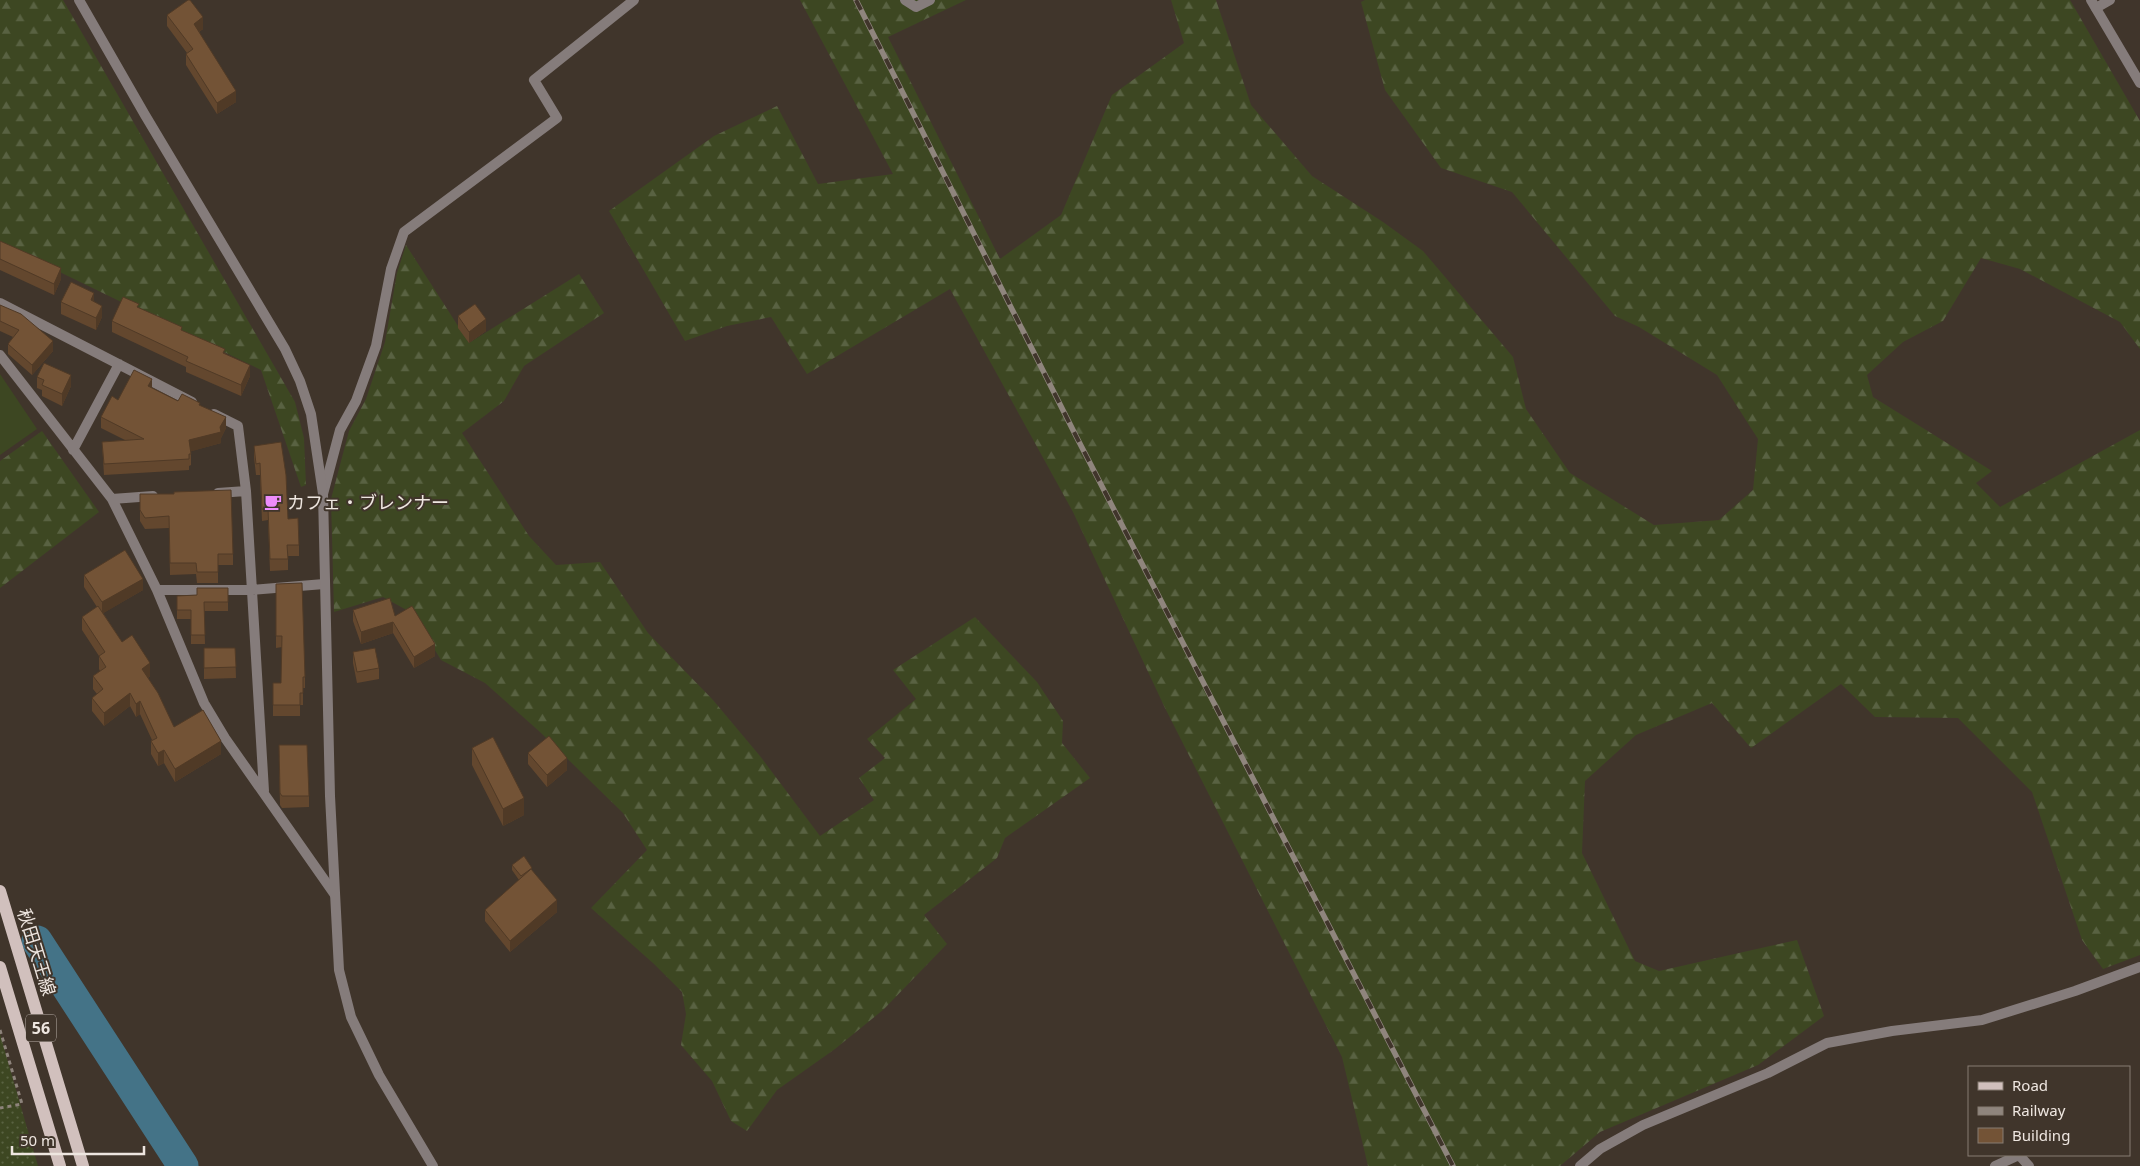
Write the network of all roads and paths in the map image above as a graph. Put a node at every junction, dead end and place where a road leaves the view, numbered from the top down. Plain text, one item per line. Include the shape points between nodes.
1 (79, 0) edge
2 (634, 0) edge
3 (905, 0) edge
4 (930, 0) edge
5 (2110, 0) edge
6 (2094, 4) edge
7 (2140, 83) edge
8 (0, 303) edge
9 (0, 355) edge
10 (119, 364) junction
11 (73, 450) junction
12 (246, 491) junction
13 (208, 493) edge
14 (323, 494) junction
15 (160, 496) edge
16 (112, 499) junction
17 (324, 584) junction
18 (157, 590) junction
19 (252, 590) junction
20 (264, 792) junction
21 (0, 891) edge
22 (336, 895) junction
23 (0, 967) edge
24 (2140, 967) edge
25 (0, 1030) edge
26 (0, 1108) edge
27 (2017, 1156) edge
28 (2020, 1156) edge
29 (60, 1166) edge
30 (83, 1166) edge
31 (433, 1166) edge
32 (1580, 1166) edge
33 (1995, 1166) edge
34 (2029, 1166) edge

1 - 14 street via 285,349 311,414
2 - 14 street via 534,80 557,118 404,232 391,268 376,346 356,401 340,430
3 - 4 street via 916,7
5 - 6 street
6 - 7 street
8 - 10 street
9 - 11 street
10 - 11 street
10 - 12 street via 238,426
11 - 16 street
12 - 13 street
12 - 19 street
14 - 17 street
15 - 16 street
16 - 18 street
17 - 19 street
17 - 22 street
18 - 19 street
18 - 20 street via 204,703
19 - 20 street
20 - 22 street
21 - 30 main road, 秋田天王線 / 56
22 - 31 street via 339,970 351,1017 378,1075
23 - 29 main road, 56
24 - 32 street via 1982,1020 1827,1043 1768,1073 1643,1126 1600,1149
25 - 26 path via 22,1104
27 - 33 street
28 - 34 street

